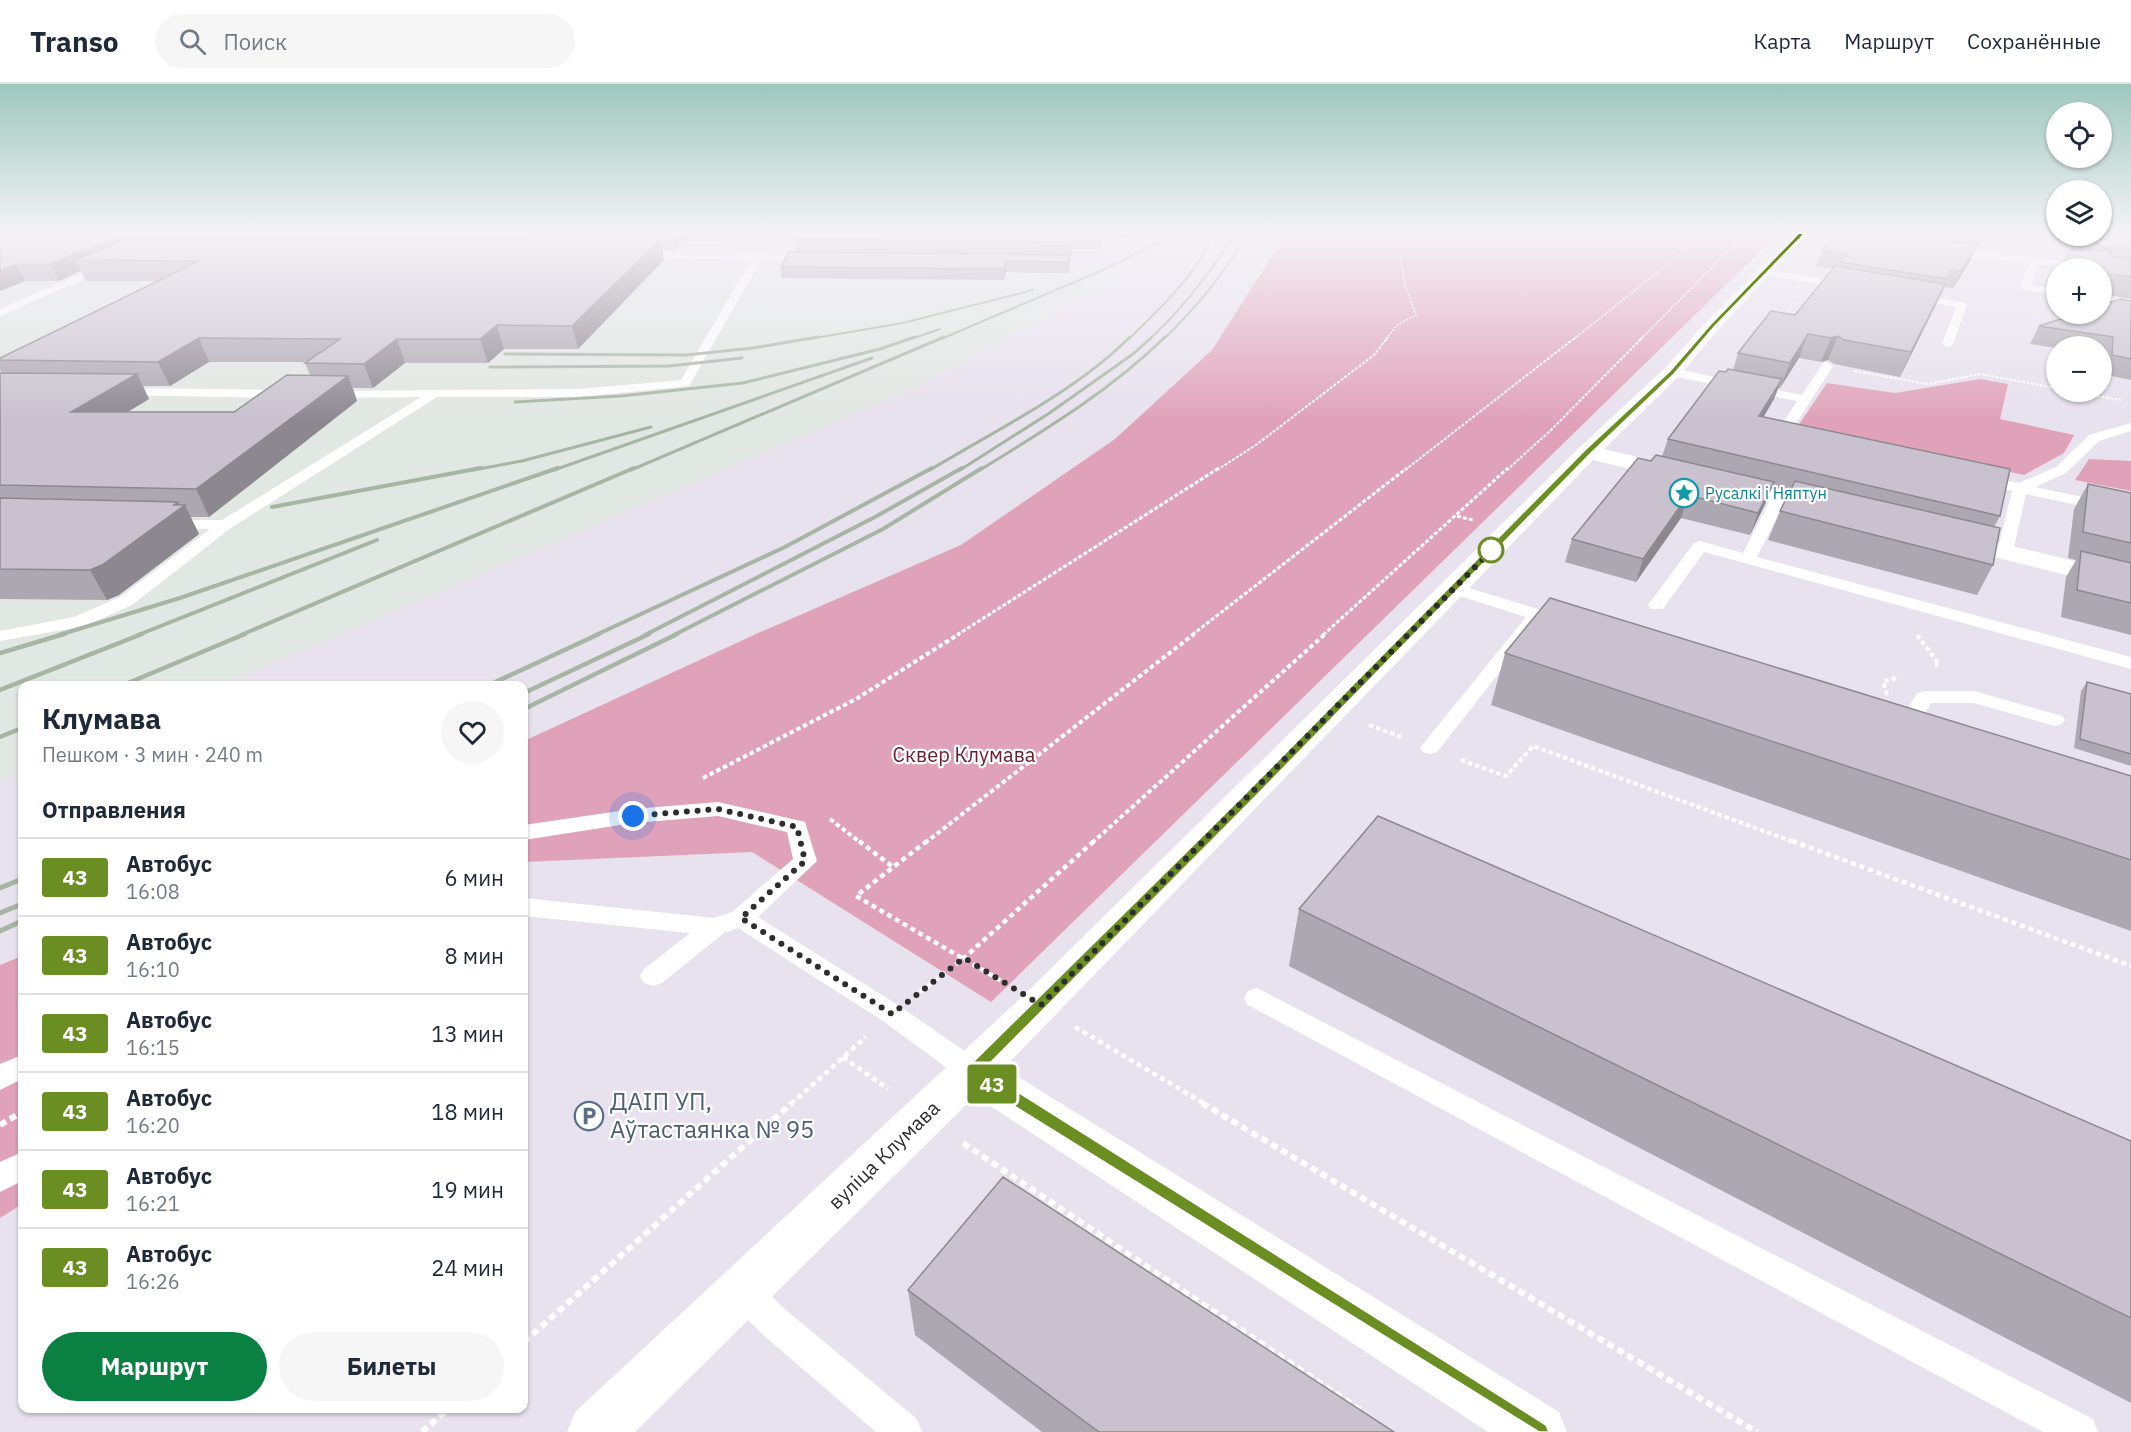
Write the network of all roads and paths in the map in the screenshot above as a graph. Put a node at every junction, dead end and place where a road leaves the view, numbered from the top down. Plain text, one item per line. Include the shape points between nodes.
1 (37, 297) edge
2 (735, 297) edge
3 (1410, 297) edge
4 (1628, 297) edge
5 (1683, 297) edge
6 (1740, 297) edge
7 (1798, 297) edge
8 (1915, 297) edge
9 (2112, 300) edge
10 (2131, 303) edge
11 (2112, 312) edge
12 (0, 313) edge
13 (2131, 315) edge
14 (1795, 319) edge
15 (1948, 344) dead end
16 (1827, 366) joint
17 (1672, 372) junction
18 (2046, 386) edge
19 (105, 392) edge
20 (433, 395) junction
21 (2112, 398) edge
22 (1804, 399) junction
23 (2124, 400) dead end
24 (2131, 427) edge
25 (1803, 441) edge
26 (1588, 452) junction
27 (1963, 476) edge
28 (2020, 488) junction
29 (1779, 498) junction
30 (2131, 512) edge
31 (1847, 514) edge
32 (154, 523) edge
33 (225, 525) junction
34 (1926, 533) edge
35 (2005, 552) junction
36 (1748, 559) junction
37 (2131, 583) edge
38 (1453, 588) junction
39 (1657, 605) dead end
40 (1537, 614) junction
41 (1581, 628) edge
42 (0, 636) edge
43 (2131, 663) edge
44 (2055, 720) dead end
45 (1366, 724) dead end
46 (1946, 745) edge
47 (1431, 748) junction
48 (699, 780) dead end
49 (528, 832) edge
50 (528, 907) edge
51 (741, 918) junction
52 (715, 927) junction
53 (964, 958) junction
54 (2131, 966) edge
55 (653, 975) dead end
56 (1257, 998) dead end
57 (1041, 1005) junction
58 (892, 1014) junction
59 (843, 1057) junction
60 (18, 1068) edge
61 (972, 1071) junction
62 (0, 1078) edge
63 (18, 1114) edge
64 (925, 1116) junction
65 (0, 1125) edge
66 (18, 1167) edge
67 (0, 1178) edge
68 (741, 1290) junction
69 (528, 1338) edge
70 (443, 1413) edge
71 (1373, 1419) edge
72 (422, 1432) edge
73 (595, 1432) edge
74 (904, 1432) edge
75 (1539, 1432) edge
76 (1757, 1432) edge
77 (2080, 1432) edge

1 - 12 lane
2 - 20 lane via 685,383 579,393
3 - 48 path via 1416,315 1397,325 1374,355 1256,445 856,699
4 - 53 path via 856,896
5 - 53 path via 1551,430
6 - 17 street, вуліца Клумава
7 - 14 path via 1784,317
8 - 15 lane via 1962,304
9 - 10 lane
11 - 13 lane
16 - 18 path via 1928,384 1980,374
16 - 22 lane
17 - 22 lane
17 - 26 street, вуліца Клумава
19 - 20 lane
20 - 33 lane
21 - 23 path
22 - 25 lane via 1780,436
24 - 28 lane via 2094,438 2061,470
26 - 29 street
26 - 38 street, вуліца Клумава
27 - 28 lane
28 - 30 lane
28 - 35 lane
29 - 31 street
29 - 36 lane
32 - 33 lane
33 - 42 lane via 126,601 79,622
34 - 35 street
35 - 37 street
36 - 39 lane via 1700,546
36 - 43 lane
38 - 40 lane
38 - 57 street, вуліца Клумава
40 - 41 lane
40 - 47 lane
44 - 46 lane via 1974,697 1924,698 1914,715
45 - 47 path
47 - 54 path via 1506,777 1533,746
49 - 51 lane via 633,816 718,809 797,827 805,861
50 - 52 lane
51 - 52 lane
51 - 58 lane
52 - 55 lane
53 - 57 path
53 - 58 path
56 - 77 lane
57 - 61 street, вуліца Клумава
57 - 76 path
58 - 59 path
58 - 61 lane
59 - 64 path
59 - 69 path
60 - 62 lane
61 - 64 street, вуліца Клумава
61 - 75 street
63 - 65 path
64 - 68 street, вуліца Клумава
64 - 71 path
66 - 67 lane
68 - 73 street, вуліца Клумава
68 - 74 lane via 774,1323
70 - 72 path

